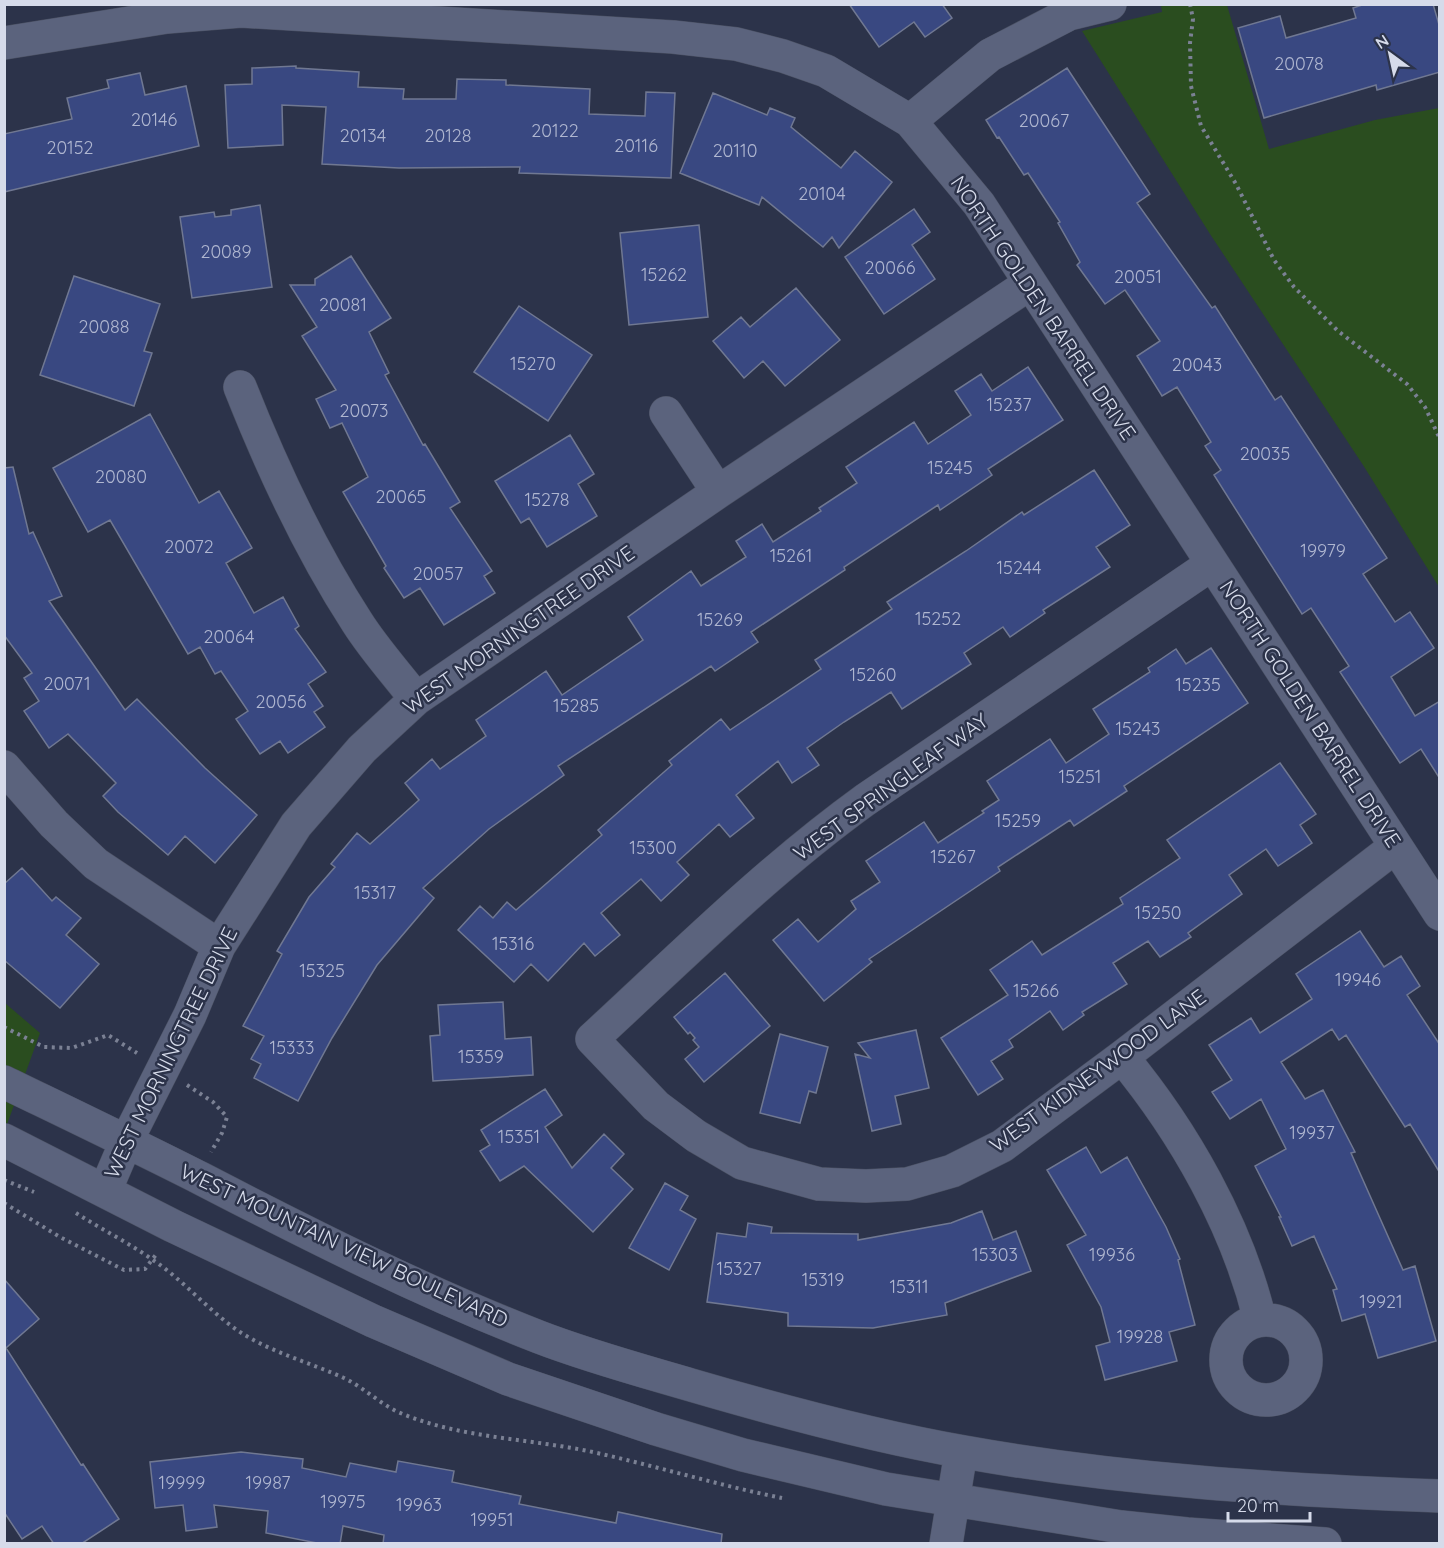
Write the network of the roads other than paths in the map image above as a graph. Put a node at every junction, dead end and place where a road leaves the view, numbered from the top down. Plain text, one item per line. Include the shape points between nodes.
1 (1110, 4) edge
2 (4, 43) edge
3 (910, 121) junction
4 (1029, 284) junction
5 (240, 387) dead end
6 (666, 413) dead end
7 (718, 492) junction
8 (1212, 564) junction
9 (416, 699) junction
10 (4, 767) edge
11 (1395, 846) junction
12 (1440, 914) edge
13 (219, 946) junction
14 (592, 1039) joint
15 (1122, 1057) junction
16 (4, 1082) edge
17 (4, 1140) edge
18 (126, 1142) junction
19 (105, 1191) junction
20 (1260, 1320) dead end
21 (961, 1452) junction
22 (1440, 1496) edge
23 (953, 1500) junction
24 (946, 1544) edge
25 (1326, 1544) edge

1 - 3 street via 1069,14 990,55
2 - 3 street, NORTH GOLDEN BARREL DRIVE via 167,17 241,11 673,37 735,44 826,71
3 - 4 street, NORTH GOLDEN BARREL DRIVE via 979,204
4 - 7 street, WEST MORNINGTREE DRIVE
4 - 8 street, NORTH GOLDEN BARREL DRIVE
5 - 9 street via 305,534 357,623
6 - 7 street
7 - 9 street, WEST MORNINGTREE DRIVE
8 - 11 street, NORTH GOLDEN BARREL DRIVE
8 - 14 street, WEST SPRINGLEAF WAY via 826,829
9 - 13 street, WEST MORNINGTREE DRIVE via 362,749 296,825
10 - 13 street via 96,864
11 - 12 street, NORTH GOLDEN BARREL DRIVE
11 - 15 street, WEST KIDNEYWOOD LANE
13 - 18 street, WEST MORNINGTREE DRIVE via 190,1015
14 - 15 street, WEST KIDNEYWOOD LANE via 656,1106 742,1163 819,1184 866,1186 907,1184 952,1171 1002,1146
15 - 20 street via 1171,1121 1221,1212 1237,1246
16 - 18 street, WEST MOUNTAIN VIEW BOULEVARD
17 - 19 street
18 - 19 street, WEST MORNINGTREE DRIVE
18 - 21 street, WEST MOUNTAIN VIEW BOULEVARD via 423,1288 542,1338 741,1400
19 - 23 street via 373,1321 508,1379 743,1455 886,1489
21 - 22 street, WEST MOUNTAIN VIEW BOULEVARD via 1149,1478
21 - 23 street
23 - 24 street
23 - 25 street via 1121,1527

